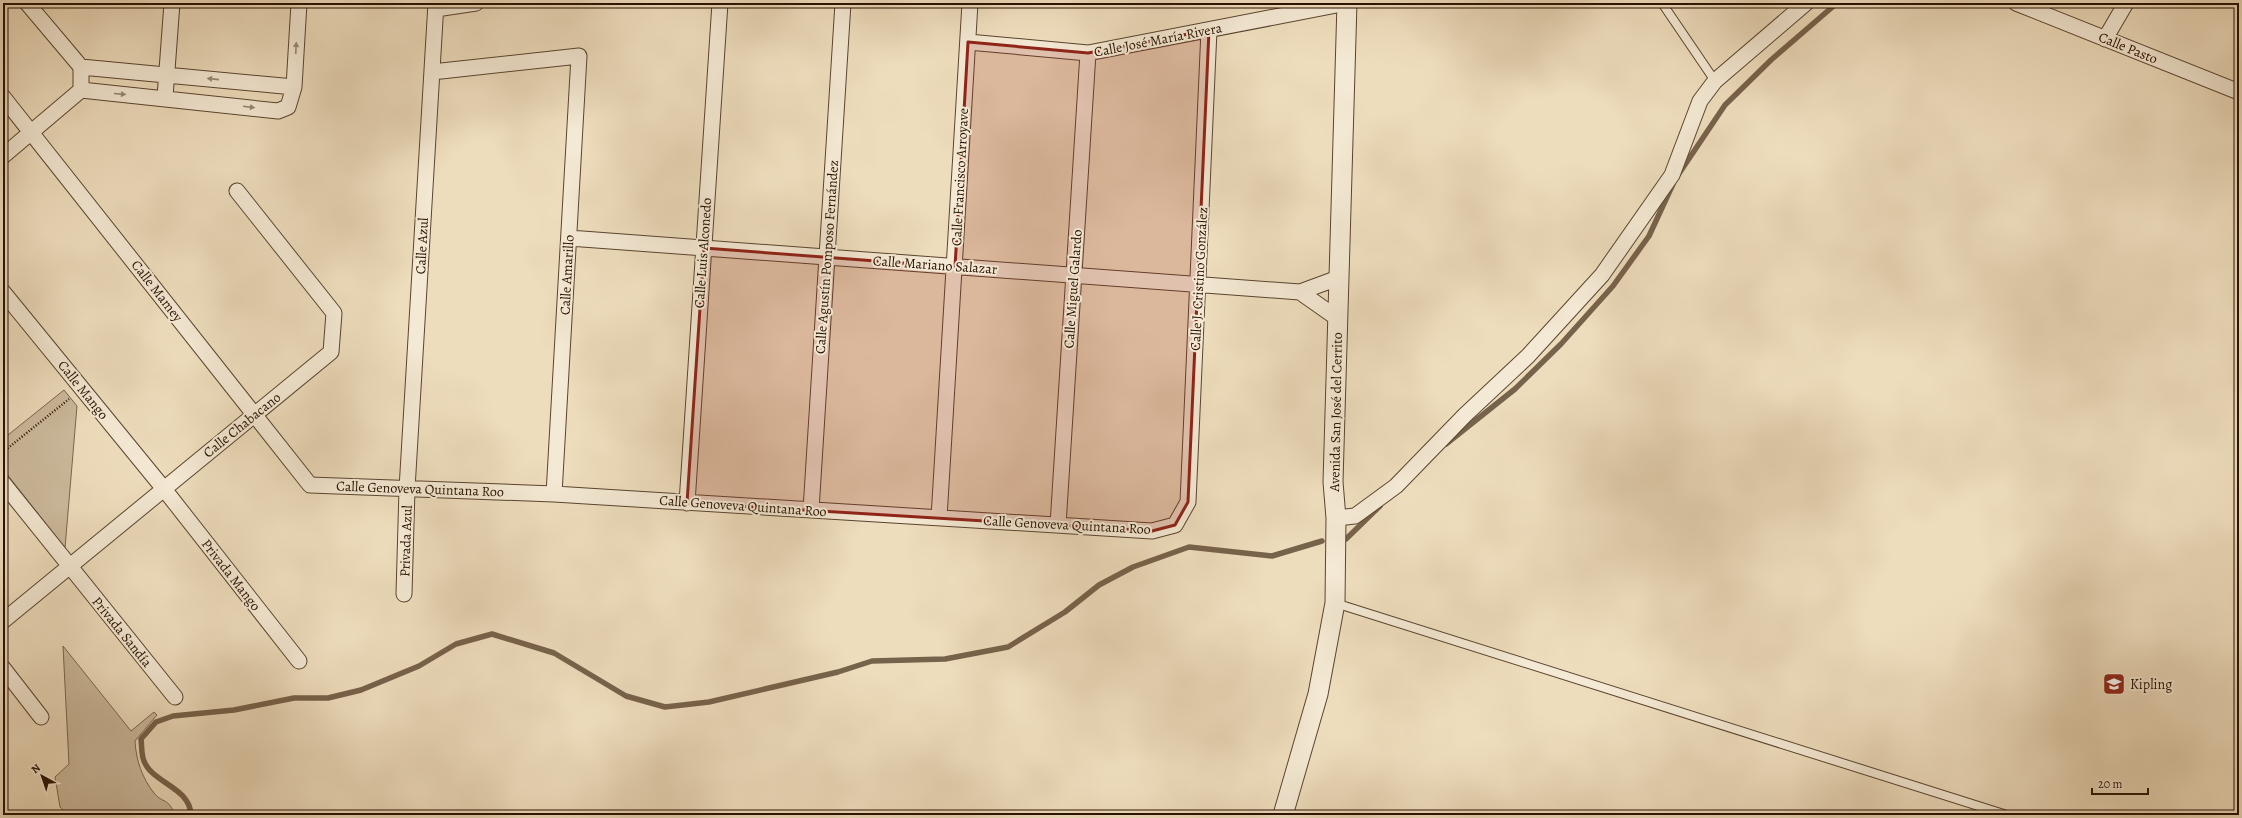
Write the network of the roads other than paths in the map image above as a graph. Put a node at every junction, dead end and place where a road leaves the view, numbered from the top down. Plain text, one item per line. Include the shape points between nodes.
1 (27, 3) edge
2 (172, 3) edge
3 (299, 3) edge
4 (476, 3) edge
5 (720, 3) edge
6 (843, 3) edge
7 (970, 3) edge
8 (1347, 3) edge
9 (1662, 3) edge
10 (1806, 3) edge
11 (2016, 3) edge
12 (2126, 3) edge
13 (436, 6) edge
14 (1210, 30) junction
15 (2105, 39) junction
16 (968, 42) junction
17 (1088, 53) junction
18 (81, 67) junction
19 (432, 72) junction
20 (168, 74) junction
21 (1715, 81) junction
22 (294, 87) junction
23 (81, 90) junction
24 (2239, 92) edge
25 (3, 97) edge
26 (165, 97) junction
27 (31, 132) junction
28 (3, 156) edge
29 (237, 191) dead end
30 (569, 238) junction
31 (704, 248) junction
32 (827, 257) junction
33 (954, 267) junction
34 (1074, 275) junction
35 (1338, 278) junction
36 (1199, 285) junction
37 (3, 292) edge
38 (1300, 292) junction
39 (1337, 318) junction
40 (254, 414) junction
41 (3, 483) edge
42 (310, 485) joint
43 (164, 489) junction
44 (407, 489) junction
45 (554, 494) junction
46 (687, 503) junction
47 (811, 510) junction
48 (939, 518) junction
49 (1336, 518) junction
50 (1175, 525) joint
51 (1058, 526) junction
52 (70, 566) junction
53 (404, 594) dead end
54 (1335, 604) junction
55 (3, 621) edge
56 (299, 660) dead end
57 (3, 668) edge
58 (175, 697) dead end
59 (41, 717) dead end
60 (1283, 815) edge
61 (2007, 815) edge

1 - 18 street
2 - 20 street
22 -> 3 street
4 - 13 street
5 - 31 street, Calle Luis Alconedo
6 - 32 street, Calle Agustín Pomposo Fernández
7 - 16 street, Calle Francisco Arroyave
8 - 14 street, Calle José María Rivera
8 - 35 street, Avenida San José del Cerrito
9 - 21 lane
10 - 21 street
11 - 15 street, Calle Pasto
12 - 15 street
13 - 19 street, Calle Azul
14 - 17 street, Calle José María Rivera
14 - 36 street, Calle J. Cristino González
15 - 24 street, Calle Pasto
16 - 17 street, Calle José María Rivera
16 - 33 street, Calle Francisco Arroyave
17 - 34 street, Calle Miguel Galardo
18 - 20 street
18 - 23 street
19 - 30 street, Calle Amarillo via 579,56
19 - 44 street, Calle Azul
22 -> 20 street
20 - 26 street
21 - 49 street via 1700,101 1672,175 1602,275 1528,356 1465,415 1396,486 1355,516
26 -> 22 street via 278,110 288,107
23 -> 26 street
23 - 27 street
25 - 27 street, Calle Mamey
27 - 28 street
27 - 40 street, Calle Mamey
29 - 40 street, Calle Chabacano via 334,313 331,352
30 - 31 street, Calle Mariano Salazar
30 - 45 street, Calle Amarillo
31 - 32 street, Calle Mariano Salazar
31 - 46 street, Calle Luis Alconedo
32 - 33 street, Calle Mariano Salazar
32 - 47 street, Calle Agustín Pomposo Fernández
33 - 34 street, Calle Mariano Salazar
33 - 48 street, Calle Francisco Arroyave
34 - 36 street, Calle Mariano Salazar
34 - 51 street, Calle Miguel Galardo
35 - 38 street, Calle Mariano Salazar
35 - 39 street, Avenida San José del Cerrito
36 - 38 street, Calle Mariano Salazar
36 - 50 street, Calle J. Cristino González via 1188,502
37 - 43 street, Calle Mango
38 - 39 street
39 - 49 street, Avenida San José del Cerrito via 1333,482
40 - 42 street, Calle Mamey
40 - 43 street, Calle Chabacano
41 - 52 street, Privada Sandía
42 - 44 street, Calle Genoveva Quintana Roo
43 - 52 street, Calle Chabacano
43 - 56 street, Privada Mango
44 - 45 street, Calle Genoveva Quintana Roo
44 - 53 street, Privada Azul
45 - 46 street, Calle Genoveva Quintana Roo
46 - 47 street, Calle Genoveva Quintana Roo
47 - 48 street, Calle Genoveva Quintana Roo
48 - 51 street, Calle Genoveva Quintana Roo
49 - 54 street, Avenida San José del Cerrito
50 - 51 street, Calle Genoveva Quintana Roo via 1152,531
52 - 55 street, Calle Chabacano
52 - 58 street, Privada Sandía
54 - 60 street, Avenida San José del Cerrito via 1318,694
54 - 61 lane
57 - 59 street

